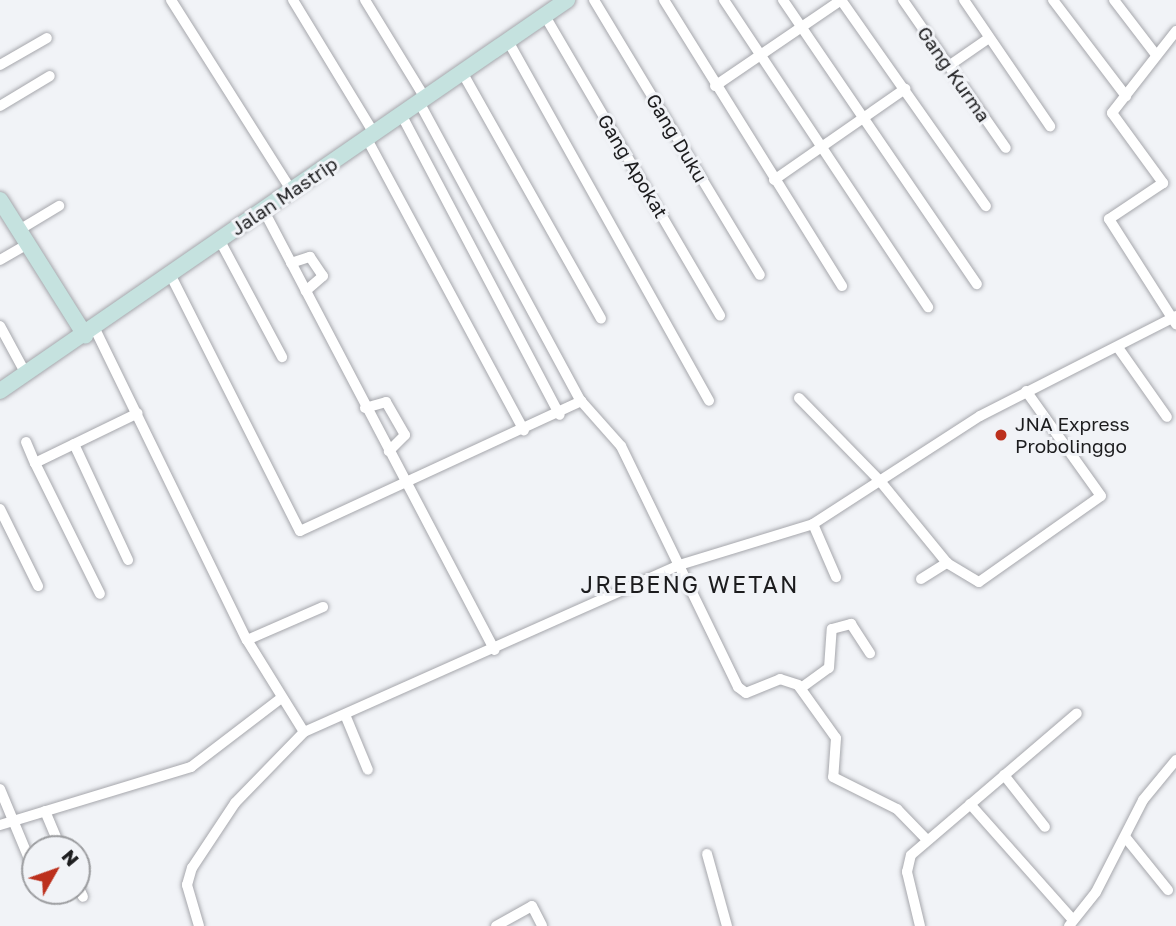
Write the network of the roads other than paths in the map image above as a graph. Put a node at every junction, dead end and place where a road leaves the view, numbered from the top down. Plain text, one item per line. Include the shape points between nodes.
1 (171, 0) edge
2 (293, 0) edge
3 (365, 0) edge
4 (594, 0) edge
5 (664, 0) edge
6 (724, 0) edge
7 (783, 0) edge
8 (841, 0) edge
9 (903, 0) edge
10 (964, 0) edge
11 (1053, 0) edge
12 (1114, 0) edge
13 (555, 6) edge
14 (800, 26) junction
15 (1176, 30) edge
16 (47, 38) dead end
17 (989, 38) junction
18 (508, 41) junction
19 (760, 54) junction
20 (1156, 55) junction
21 (0, 65) edge
22 (950, 65) junction
23 (462, 72) junction
24 (50, 76) dead end
25 (715, 86) junction
26 (905, 89) junction
27 (1126, 96) junction
28 (422, 100) junction
29 (0, 106) edge
30 (401, 114) junction
31 (864, 117) junction
32 (1050, 126) dead end
33 (371, 136) junction
34 (825, 144) junction
35 (1006, 148) dead end
36 (774, 180) junction
37 (291, 190) junction
38 (0, 200) edge
39 (58, 206) dead end
40 (986, 206) dead end
41 (263, 209) junction
42 (24, 237) junction
43 (219, 239) junction
44 (0, 260) edge
45 (292, 263) junction
46 (170, 274) junction
47 (760, 275) dead end
48 (977, 284) dead end
49 (842, 286) dead end
50 (306, 291) junction
51 (929, 307) dead end
52 (720, 316) dead end
53 (601, 319) dead end
54 (1175, 319) edge
55 (0, 326) edge
56 (91, 331) junction
57 (1119, 349) junction
58 (282, 357) dead end
59 (26, 374) junction
60 (0, 391) edge
61 (1026, 391) junction
62 (799, 398) dead end
63 (581, 401) junction
64 (709, 401) dead end
65 (365, 408) junction
66 (138, 413) junction
67 (560, 415) junction
68 (1167, 417) dead end
69 (524, 430) junction
70 (26, 442) dead end
71 (74, 444) junction
72 (389, 451) junction
73 (35, 463) junction
74 (880, 481) junction
75 (407, 483) junction
76 (0, 509) edge
77 (813, 524) junction
78 (128, 560) dead end
79 (947, 563) junction
80 (676, 566) junction
81 (836, 577) dead end
82 (921, 579) dead end
83 (38, 586) dead end
84 (100, 594) dead end
85 (323, 607) dead end
86 (247, 640) junction
87 (495, 650) junction
88 (870, 653) dead end
89 (801, 688) junction
90 (280, 699) junction
91 (1077, 713) dead end
92 (346, 717) junction
93 (300, 727) junction
94 (1176, 760) edge
95 (369, 770) dead end
96 (1004, 775) junction
97 (0, 789) edge
98 (970, 804) junction
99 (45, 811) junction
100 (14, 821) junction
101 (0, 825) edge
102 (1045, 827) dead end
103 (55, 835) edge
104 (21, 838) edge
105 (1126, 838) junction
106 (927, 841) junction
107 (707, 854) dead end
108 (1168, 890) dead end
109 (1069, 918) edge
110 (200, 926) edge
111 (496, 926) edge
112 (542, 926) edge
113 (727, 926) edge
114 (920, 926) edge

1 - 37 street
2 - 33 street
3 - 28 street
4 - 47 street, Gang Duku
5 - 25 street
6 - 19 street
7 - 14 street
8 - 14 street
8 - 26 street
9 - 22 street, Gang Kurma
10 - 17 street
11 - 27 street
12 - 20 street
13 - 18 main road, Jalan Mastrip
13 - 52 street, Gang Apokat
14 - 19 street
14 - 31 street
15 - 20 street
16 - 21 street
17 - 22 street
17 - 32 street
18 - 23 main road, Jalan Mastrip
18 - 64 street
19 - 25 street
19 - 34 street
20 - 27 street
22 - 35 street, Gang Kurma
23 - 28 main road, Jalan Mastrip
23 - 53 street
24 - 29 street
25 - 36 street
26 - 31 street
26 - 40 street
27 - 54 street via 1112,117 1163,183 1113,211 1109,219
28 - 30 main road, Jalan Mastrip
28 - 63 street
30 - 33 main road, Jalan Mastrip
30 - 67 street
31 - 34 street
31 - 48 street
33 - 37 main road, Jalan Mastrip
33 - 69 street
34 - 36 street
34 - 51 street
36 - 49 street
37 - 41 main road, Jalan Mastrip
38 - 42 main road
39 - 42 street
41 - 43 main road, Jalan Mastrip
41 - 45 street
42 - 44 street
42 - 56 main road
43 - 46 main road, Jalan Mastrip
43 - 58 street
45 - 50 street
45 - 50 street via 310,257 323,276
46 - 56 main road, Jalan Mastrip
46 - 75 street via 300,531
50 - 65 street
54 - 57 street
55 - 59 street
56 - 59 main road, Jalan Mastrip
56 - 66 street
57 - 61 street
57 - 68 street
59 - 60 main road, Jalan Mastrip
61 - 74 street
61 - 79 street via 1101,496 987,578 972,580
62 - 74 street
63 - 67 street
63 - 80 street via 621,446
65 - 72 street
65 - 72 street via 386,402 405,435
66 - 71 street
66 - 86 street
67 - 69 street
69 - 75 street
70 - 73 street
71 - 73 street
71 - 78 street
72 - 75 street
73 - 84 street
74 - 77 street
74 - 79 street
75 - 87 street
76 - 83 street
77 - 80 street
77 - 81 street
79 - 82 street
80 - 87 street
80 - 89 street via 742,691 780,679
85 - 86 street
86 - 90 street
87 - 92 street
88 - 89 street via 851,624 832,629 829,668
89 - 106 street via 836,738 833,777 897,809
90 - 93 street
90 - 99 street via 191,767
91 - 96 street
92 - 93 street
92 - 95 street
93 - 110 street via 235,803 192,868 187,885
94 - 105 street via 1143,800
96 - 98 street
96 - 102 street
97 - 100 street
98 - 106 street
98 - 109 street
99 - 100 street
99 - 103 street
100 - 101 street
100 - 104 street
105 - 108 street
105 - 109 street
106 - 114 street via 906,862
107 - 113 street
111 - 112 street via 532,906

